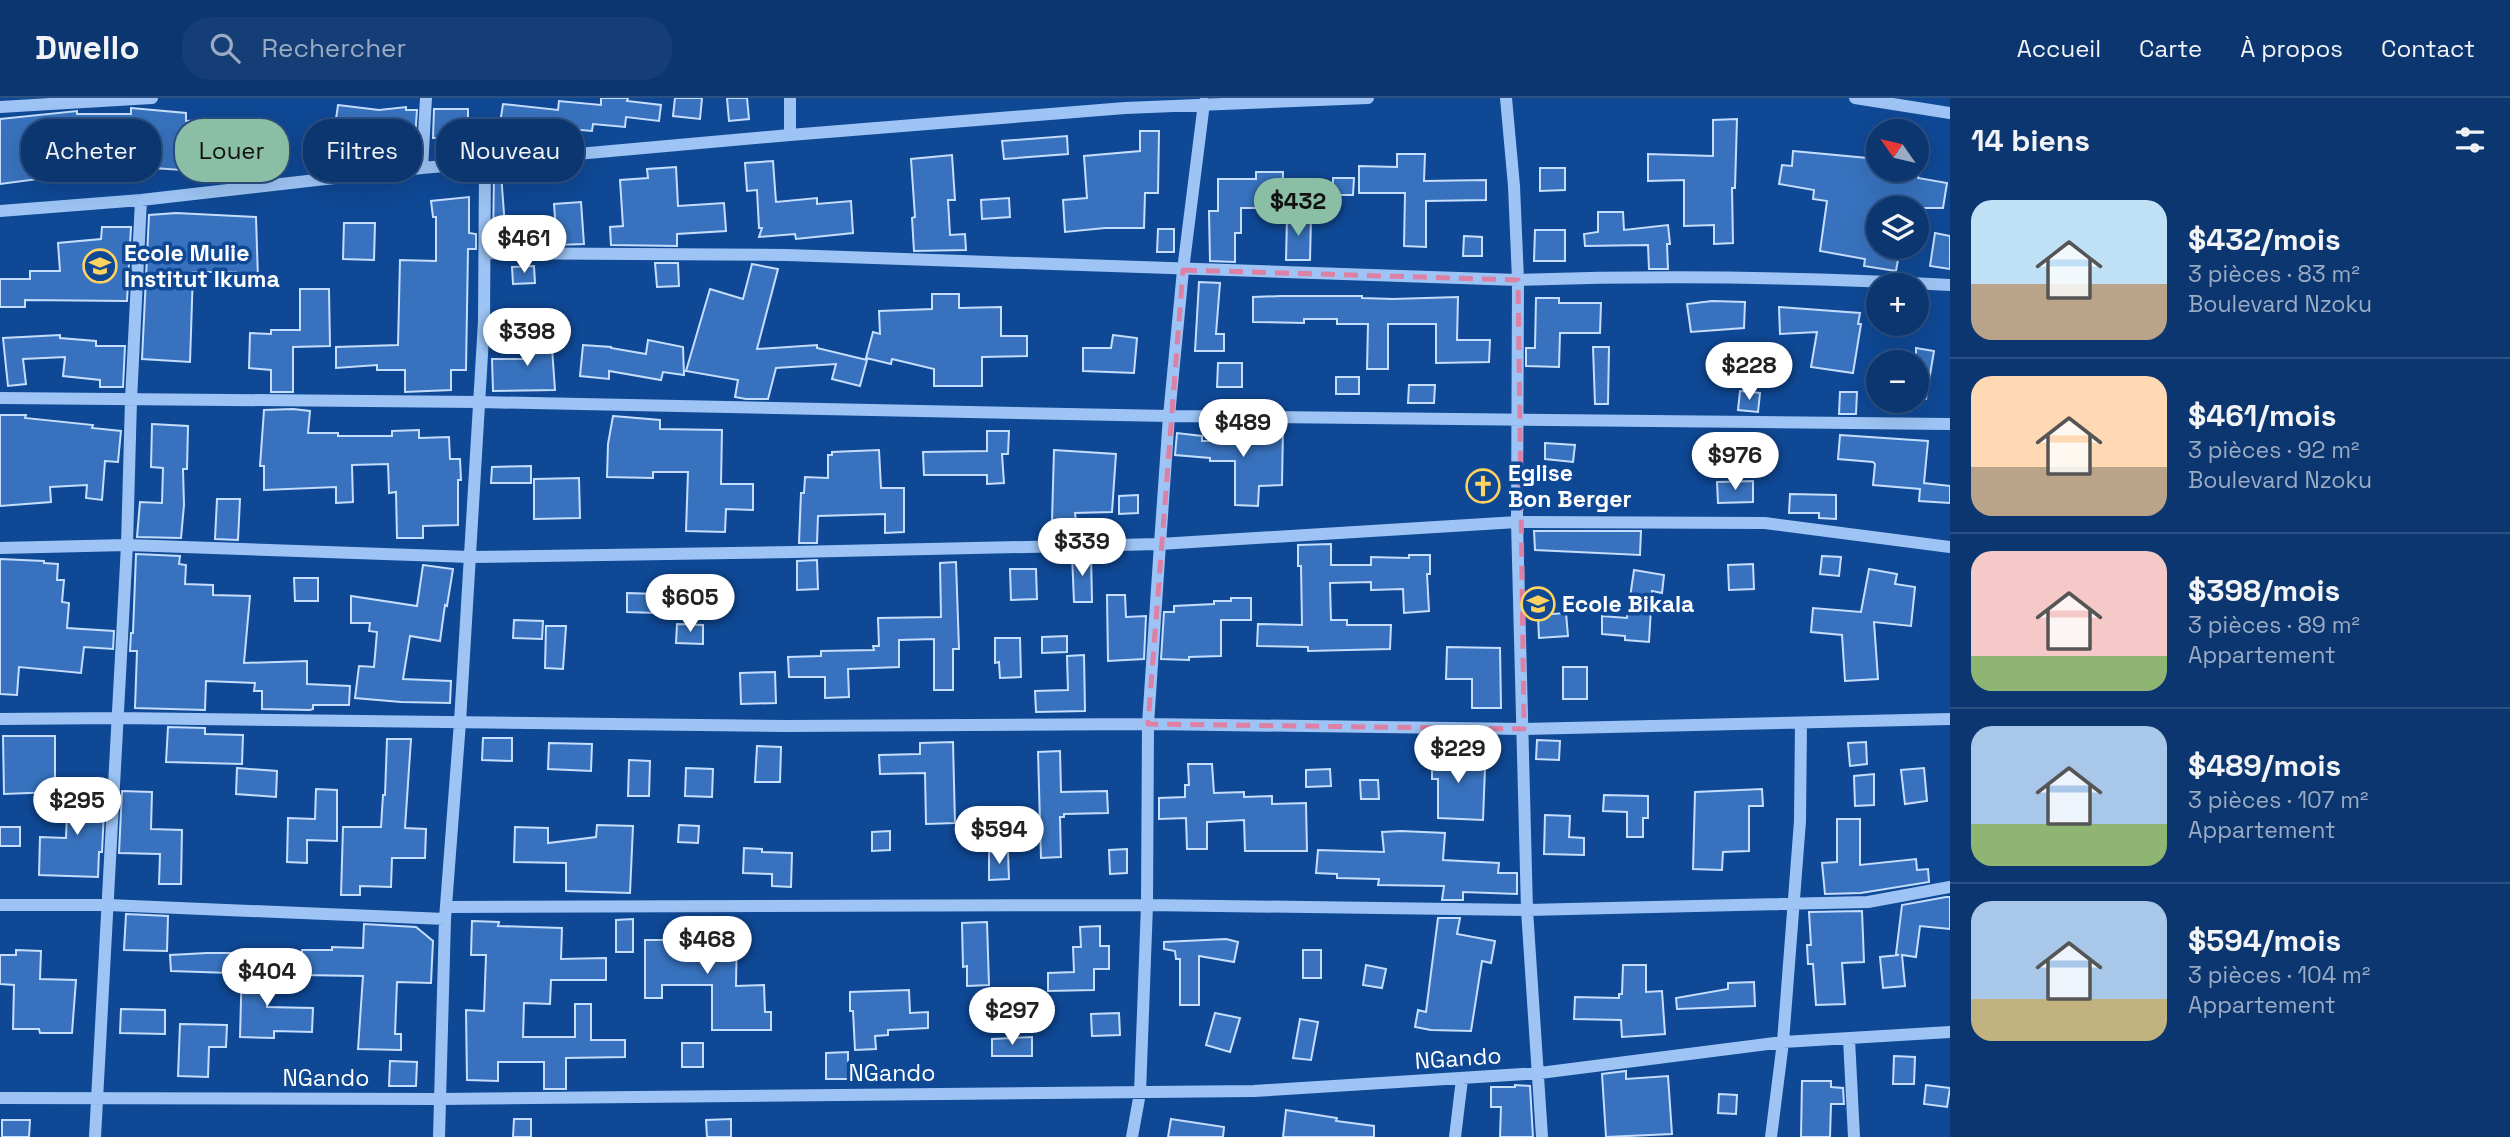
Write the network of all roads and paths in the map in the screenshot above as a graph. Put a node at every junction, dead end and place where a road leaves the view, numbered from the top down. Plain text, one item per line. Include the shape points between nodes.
1 (152, 98) edge
2 (426, 98) edge
3 (790, 98) edge
4 (1368, 98) edge
5 (1506, 98) edge
6 (1855, 98) edge
7 (1125, 103) edge
8 (1204, 103) junction
9 (0, 107) edge
10 (1950, 113) edge
11 (790, 135) junction
12 (584, 154) edge
13 (436, 167) edge
14 (422, 168) joint
15 (303, 182) edge
16 (485, 182) edge
17 (141, 200) junction
18 (0, 211) edge
19 (485, 253) junction
20 (1183, 270) junction
21 (1518, 280) junction
22 (1950, 285) edge
23 (0, 398) edge
24 (131, 400) junction
25 (479, 402) junction
26 (1169, 416) junction
27 (1516, 418) junction
28 (1950, 424) edge
29 (1517, 522) junction
30 (1160, 544) junction
31 (127, 545) junction
32 (1950, 547) edge
33 (0, 548) edge
34 (471, 557) junction
35 (118, 718) junction
36 (0, 719) edge
37 (1950, 719) edge
38 (460, 722) junction
39 (1801, 723) junction
40 (1148, 724) junction
41 (1524, 729) junction
42 (1950, 887) edge
43 (1794, 903) junction
44 (0, 905) edge
45 (108, 905) junction
46 (1147, 905) junction
47 (1527, 910) junction
48 (446, 913) junction
49 (1950, 1032) edge
50 (1849, 1040) junction
51 (1783, 1042) junction
52 (1540, 1073) junction
53 (1462, 1079) junction
54 (1140, 1093) junction
55 (0, 1098) edge
56 (96, 1099) junction
57 (439, 1099) junction
58 (95, 1137) edge
59 (439, 1137) edge
60 (1132, 1137) edge
61 (1455, 1137) edge
62 (1542, 1137) edge
63 (1771, 1137) edge
64 (1854, 1137) edge

1 - 9 street
2 - 14 street
3 - 11 street
4 - 8 street
5 - 21 street
6 - 10 street
7 - 8 street
7 - 11 street
8 - 20 street
11 - 12 street
13 - 14 street
15 - 17 street
16 - 19 street
17 - 18 street
17 - 24 street
19 - 20 street via 787,255
19 - 25 street
20 - 21 street
20 - 26 street
21 - 22 street via 1806,277
21 - 27 street
23 - 24 street
24 - 25 street
24 - 31 street
25 - 26 street
25 - 34 street
26 - 27 street
26 - 30 street
27 - 28 street
27 - 29 street
29 - 30 street
29 - 32 street via 1765,523
29 - 41 street
30 - 34 street
30 - 40 street
31 - 33 street
31 - 34 street
31 - 35 street
34 - 38 street
35 - 36 street
35 - 38 street
35 - 45 street
37 - 39 street
38 - 40 street
38 - 48 street
39 - 41 street
39 - 43 street
40 - 41 street
40 - 46 street
41 - 47 street
42 - 43 street via 1877,902
43 - 47 street
43 - 51 street
44 - 45 street
45 - 48 street
45 - 56 street
46 - 47 street
46 - 48 street
46 - 54 street
47 - 52 street
48 - 57 street
49 - 50 street, NGando
50 - 51 street, NGando
50 - 64 street
51 - 52 street, NGando
51 - 63 street
52 - 53 street, NGando
52 - 62 street
53 - 54 street, NGando
53 - 61 street
54 - 57 street, NGando
54 - 60 street
55 - 56 street, NGando
56 - 57 street, NGando
56 - 58 street
57 - 59 street

